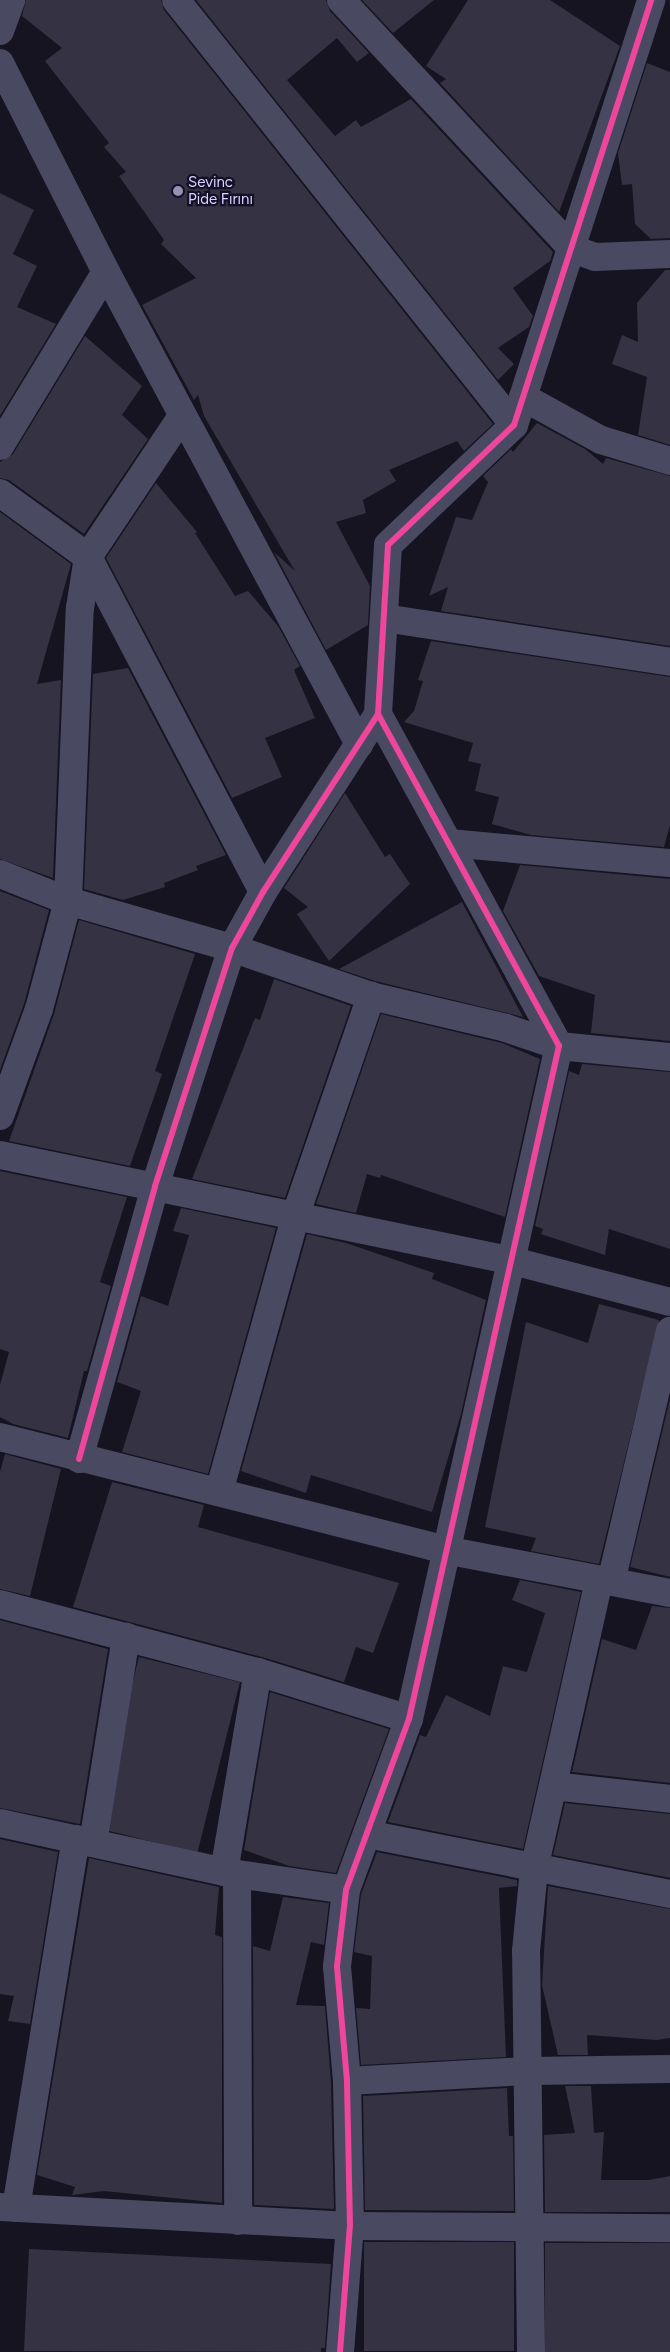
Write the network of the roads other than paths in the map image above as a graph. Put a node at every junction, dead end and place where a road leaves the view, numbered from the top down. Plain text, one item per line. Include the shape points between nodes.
1 (11, 0) edge
2 (176, 0) edge
3 (341, 0) edge
4 (651, 0) edge
5 (0, 31) edge
6 (0, 63) edge
7 (572, 248) junction
8 (670, 254) edge
9 (106, 272) junction
10 (523, 397) junction
11 (182, 416) junction
12 (514, 425) junction
13 (0, 446) edge
14 (670, 461) edge
15 (0, 493) edge
16 (88, 557) junction
17 (384, 618) junction
18 (670, 662) edge
19 (378, 714) junction
20 (358, 744) junction
21 (449, 843) junction
22 (670, 863) edge
23 (0, 874) edge
24 (263, 892) junction
25 (68, 901) junction
26 (232, 948) junction
27 (371, 996) junction
28 (559, 1046) junction
29 (670, 1057) edge
30 (0, 1116) edge
31 (0, 1155) edge
32 (155, 1186) junction
33 (296, 1214) junction
34 (513, 1261) junction
35 (670, 1302) edge
36 (670, 1331) edge
37 (0, 1437) edge
38 (79, 1459) junction
39 (219, 1492) junction
40 (445, 1550) junction
41 (605, 1581) junction
42 (670, 1593) edge
43 (0, 1604) edge
44 (126, 1637) junction
45 (258, 1672) junction
46 (409, 1718) junction
47 (553, 1786) junction
48 (670, 1799) edge
49 (0, 1823) edge
50 (367, 1834) junction
51 (84, 1841) junction
52 (534, 1869) junction
53 (231, 1873) junction
54 (346, 1890) junction
55 (670, 1894) edge
56 (670, 2069) edge
57 (528, 2071) junction
58 (347, 2081) junction
59 (8, 2208) edge
60 (238, 2221) junction
61 (350, 2226) junction
62 (670, 2228) edge
63 (532, 2229) junction
64 (340, 2352) edge
65 (531, 2352) edge

1 - 5 street
2 - 12 street
3 - 7 street
4 - 7 street
6 - 9 street
7 - 8 street via 595,257
7 - 10 street
9 - 11 street
9 - 13 street
10 - 12 street
10 - 14 street via 601,440
11 - 16 street
11 - 20 street
12 - 17 street via 388,545
15 - 16 street
16 - 24 street
16 - 25 street via 80,608
17 - 18 street
17 - 19 street
19 - 20 street
19 - 21 street
20 - 24 street
21 - 22 street
21 - 28 street
23 - 25 street
24 - 26 street
25 - 26 street
25 - 30 street via 39,1009
26 - 27 street
26 - 32 street
27 - 28 street via 506,1028
27 - 33 street
28 - 29 street
28 - 34 street
31 - 32 street
32 - 33 street
32 - 38 street
33 - 34 street
33 - 39 street
34 - 35 street
34 - 40 street
36 - 41 street
37 - 38 street
38 - 39 street
39 - 40 street
40 - 41 street
40 - 46 street
41 - 42 street
41 - 47 street
43 - 44 street
44 - 45 street
44 - 51 street
45 - 46 street
45 - 53 street
46 - 50 street
47 - 48 street
47 - 52 street
49 - 51 street
50 - 52 street
50 - 54 street
51 - 53 street
51 - 59 street
52 - 55 street
52 - 57 street via 526,1951
53 - 54 street
53 - 60 street
54 - 58 street via 338,1966
56 - 57 street
57 - 58 street
57 - 63 street
58 - 61 street
59 - 60 street
60 - 61 street
61 - 63 street
61 - 64 street
62 - 63 street
63 - 65 street

